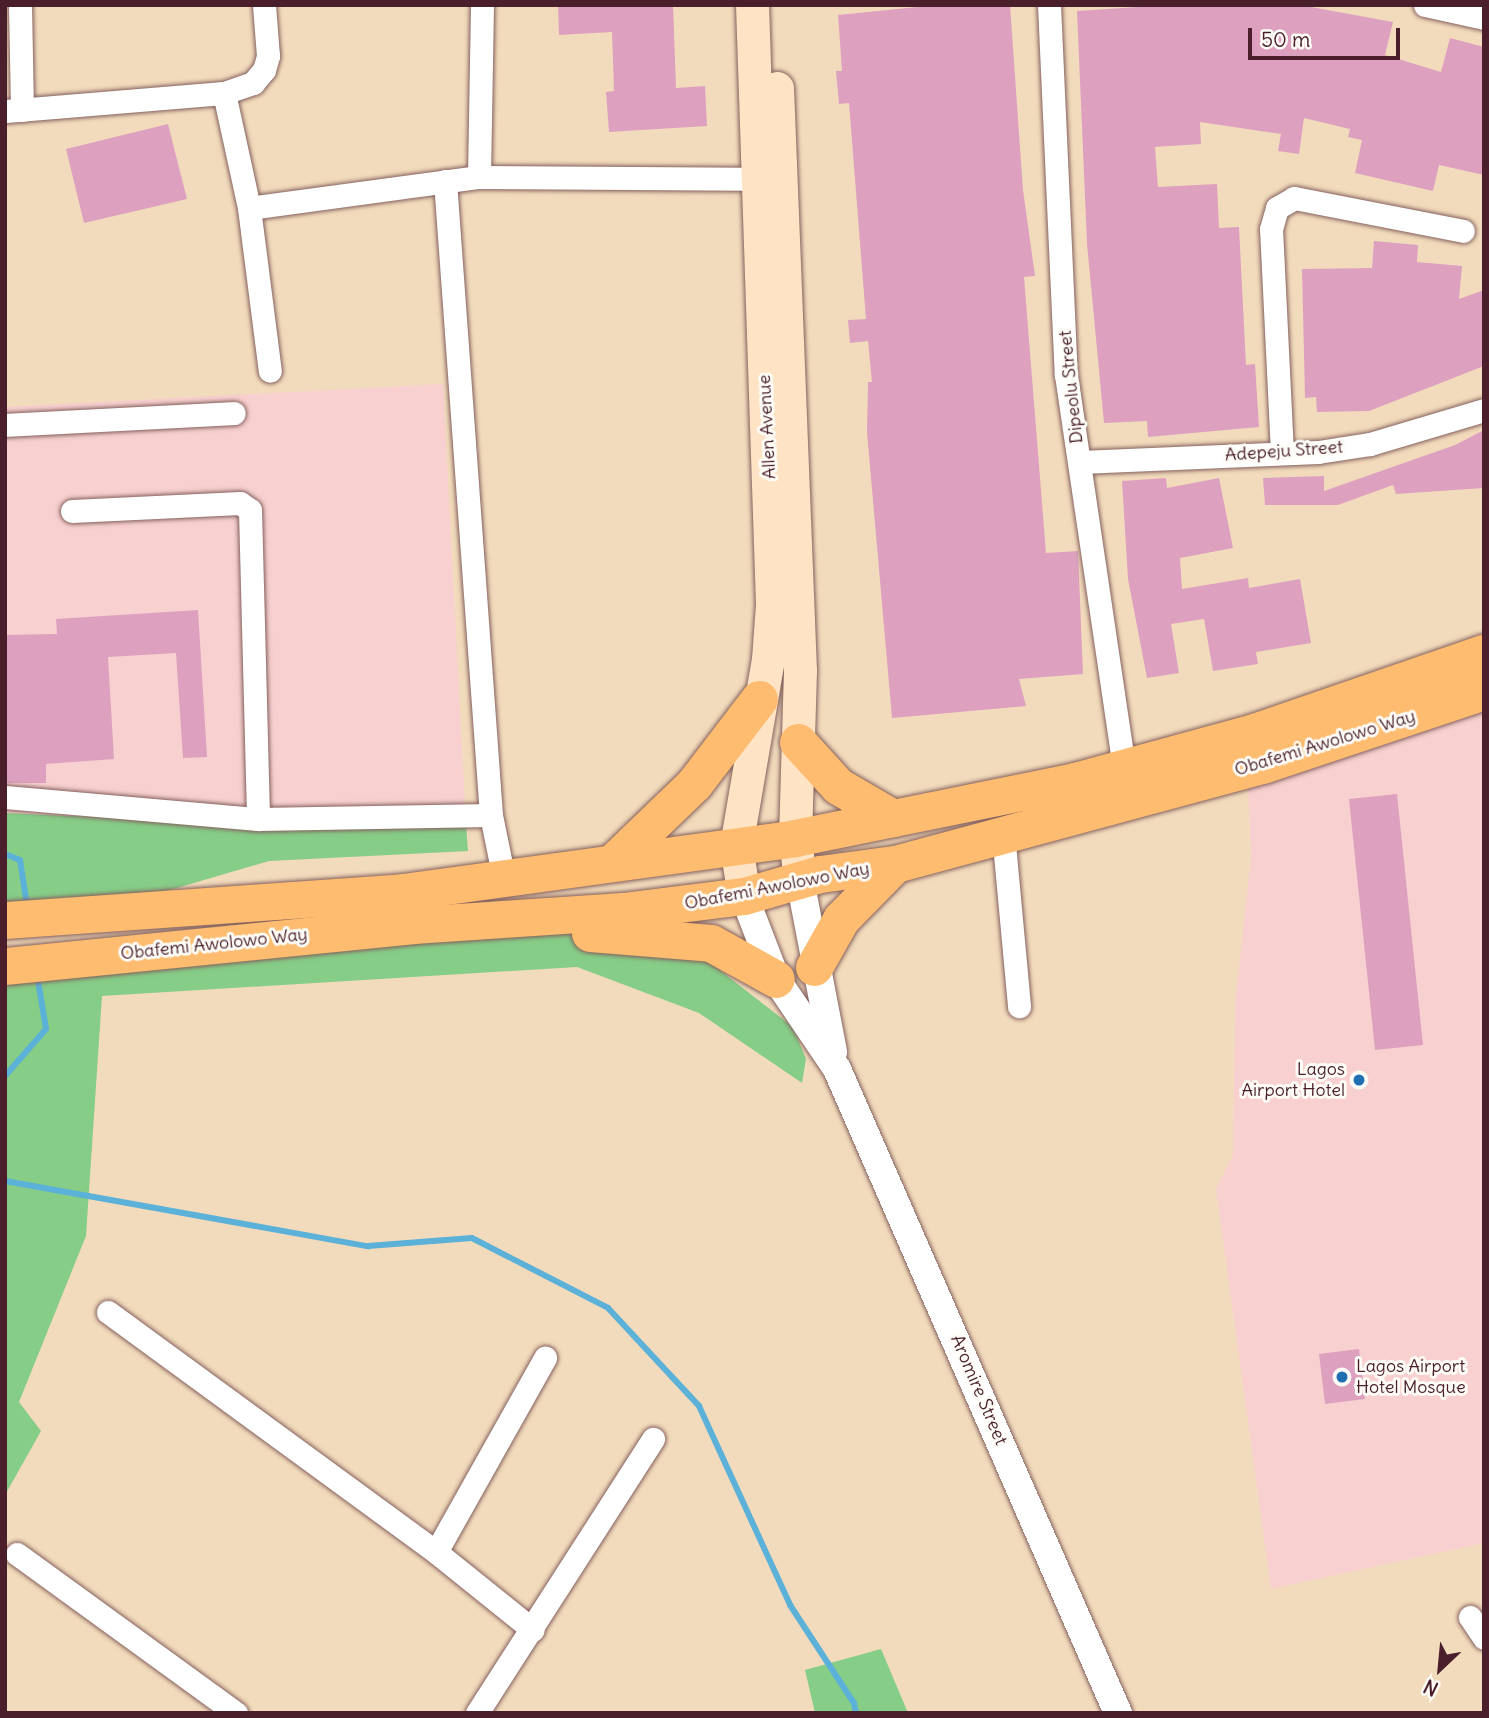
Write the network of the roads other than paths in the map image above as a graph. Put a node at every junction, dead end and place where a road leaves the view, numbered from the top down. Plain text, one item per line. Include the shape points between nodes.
1 (20, 5) edge
2 (264, 5) edge
3 (482, 5) edge
4 (752, 5) edge
5 (774, 5) edge
6 (1049, 5) edge
7 (1425, 5) edge
8 (1484, 18) edge
9 (224, 93) junction
10 (14, 111) edge
11 (480, 177) junction
12 (757, 178) junction
13 (444, 181) junction
14 (249, 208) junction
15 (1463, 231) dead end
16 (270, 370) dead end
17 (1484, 410) edge
18 (234, 413) dead end
19 (5, 425) edge
20 (1282, 453) junction
21 (1080, 462) junction
22 (72, 511) dead end
23 (1484, 653) edge
24 (1484, 691) edge
25 (759, 699) junction
26 (798, 742) junction
27 (1124, 766) junction
28 (5, 797) edge
29 (491, 815) junction
30 (893, 818) junction
31 (258, 819) junction
32 (1003, 833) junction
33 (795, 838) junction
34 (736, 846) junction
35 (614, 861) junction
36 (895, 864) junction
37 (504, 879) junction
38 (800, 880) junction
39 (744, 896) junction
40 (5, 920) edge
41 (326, 933) junction
42 (5, 967) edge
43 (814, 967) junction
44 (776, 979) junction
45 (1020, 1006) dead end
46 (837, 1069) junction
47 (107, 1312) dead end
48 (545, 1358) dead end
49 (653, 1438) dead end
50 (436, 1552) junction
51 (17, 1554) dead end
52 (1470, 1617) dead end
53 (533, 1630) junction
54 (1484, 1638) edge
55 (236, 1713) edge
56 (477, 1713) edge
57 (1118, 1713) edge

1 - 10 street
2 - 9 street via 268,56 264,70 253,83
3 - 11 street
4 - 12 main road, Allen Avenue
5 - 26 main road, Allen Avenue via 797,579
6 - 21 street, Dipeolu Street via 1066,375
7 - 8 street
9 - 10 street
9 - 14 street
11 - 12 street
11 - 13 street
12 - 25 main road, Allen Avenue via 772,604
13 - 14 street
13 - 29 street
14 - 16 street
15 - 20 street via 1294,198 1277,208 1270,229
17 - 20 street, Adepeju Street via 1370,444
18 - 19 street
20 - 21 street, Adepeju Street
21 - 27 street, Dipeolu Street
22 - 31 street via 247,505
23 - 27 main road, Obafemi Awolowo Way via 1254,732
24 - 32 main road, Obafemi Awolowo Way via 1265,764
25 - 34 main road, Allen Avenue
25 - 35 main road via 694,784
26 - 30 main road via 838,786
26 - 33 main road, Allen Avenue
27 - 30 main road, Obafemi Awolowo Way via 1003,799
28 - 31 street
29 - 31 street
29 - 37 street
30 - 33 main road, Obafemi Awolowo Way
32 - 36 main road, Obafemi Awolowo Way
32 - 45 street
33 - 34 main road, Obafemi Awolowo Way
33 - 38 main road, Allen Avenue
34 - 35 main road, Obafemi Awolowo Way
34 - 39 main road, Allen Avenue
35 - 37 main road, Obafemi Awolowo Way
36 - 38 main road, Obafemi Awolowo Way
36 - 43 main road via 841,919
37 - 40 main road, Obafemi Awolowo Way via 403,892 146,906
38 - 39 main road, Obafemi Awolowo Way
38 - 43 street, Aromire Street
39 - 41 main road, Obafemi Awolowo Way via 623,911
39 - 44 street, Aromire Street
41 - 42 main road, Obafemi Awolowo Way
41 - 44 main road via 664,937 720,946
43 - 46 street, Aromire Street
44 - 46 street, Aromire Street
46 - 57 street, Aromire Street
47 - 50 street
48 - 50 street
49 - 53 street
50 - 53 street
51 - 55 street
52 - 54 street
53 - 56 street

